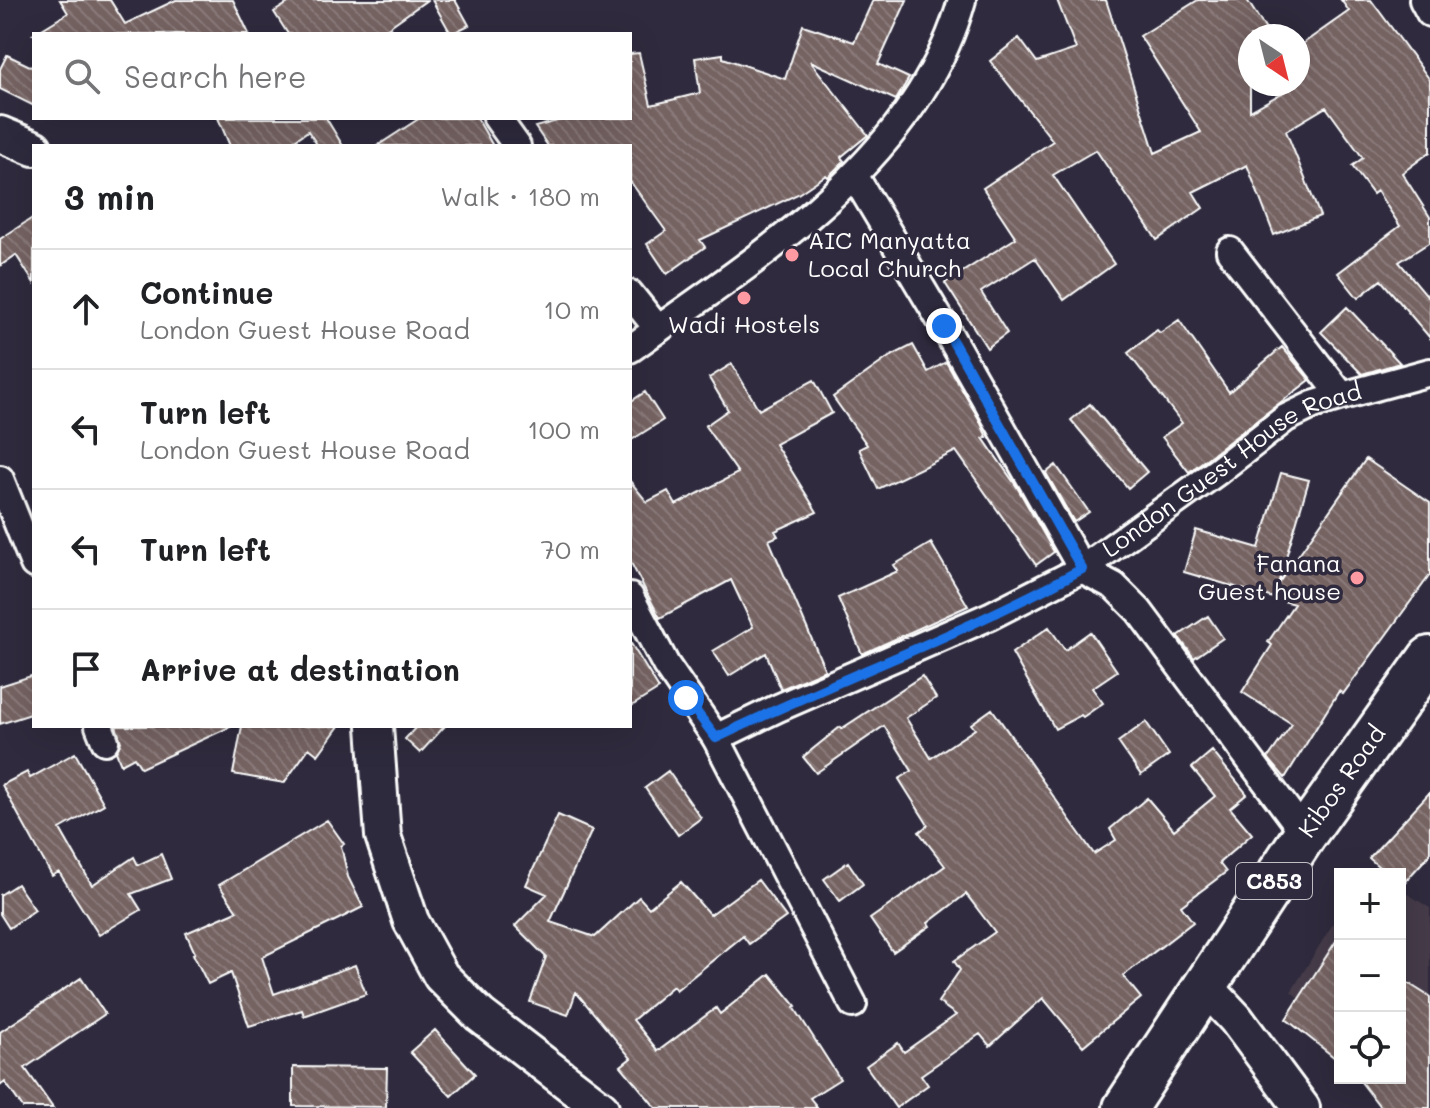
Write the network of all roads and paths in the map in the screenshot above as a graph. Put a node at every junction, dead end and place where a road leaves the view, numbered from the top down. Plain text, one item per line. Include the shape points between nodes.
1 (962, 0) edge
2 (1423, 0) edge
3 (1430, 13) edge
4 (498, 120) edge
5 (0, 134) edge
6 (516, 144) edge
7 (32, 147) edge
8 (854, 175) junction
9 (1230, 251) dead end
10 (632, 296) edge
11 (658, 329) junction
12 (632, 348) edge
13 (1430, 372) edge
14 (1342, 396) junction
15 (0, 479) edge
16 (32, 559) edge
17 (1082, 569) junction
18 (632, 601) edge
19 (1430, 658) edge
20 (375, 728) edge
21 (716, 738) junction
22 (1305, 834) junction
23 (1205, 986) junction
24 (853, 1004) dead end
25 (601, 1108) edge
26 (1125, 1108) edge
27 (1302, 1108) edge

1 - 8 street via 954,31 915,105
2 - 3 street
4 - 6 street
5 - 7 street
8 - 11 street via 730,279
8 - 17 street
9 - 14 street
10 - 11 street
11 - 12 street
13 - 14 street, London Guest House Road
14 - 17 street, London Guest House Road via 1275,425
15 - 16 street
17 - 21 street, London Guest House Road via 990,616
17 - 22 street via 1114,586 1139,611
18 - 21 street via 666,665
19 - 22 main road, Kibos Road / C853
20 - 25 street via 383,836 411,921 441,976 480,1015
21 - 24 street
22 - 23 main road, Kibos Road / C853
23 - 26 main road, Kibos Road / C853
23 - 27 street

